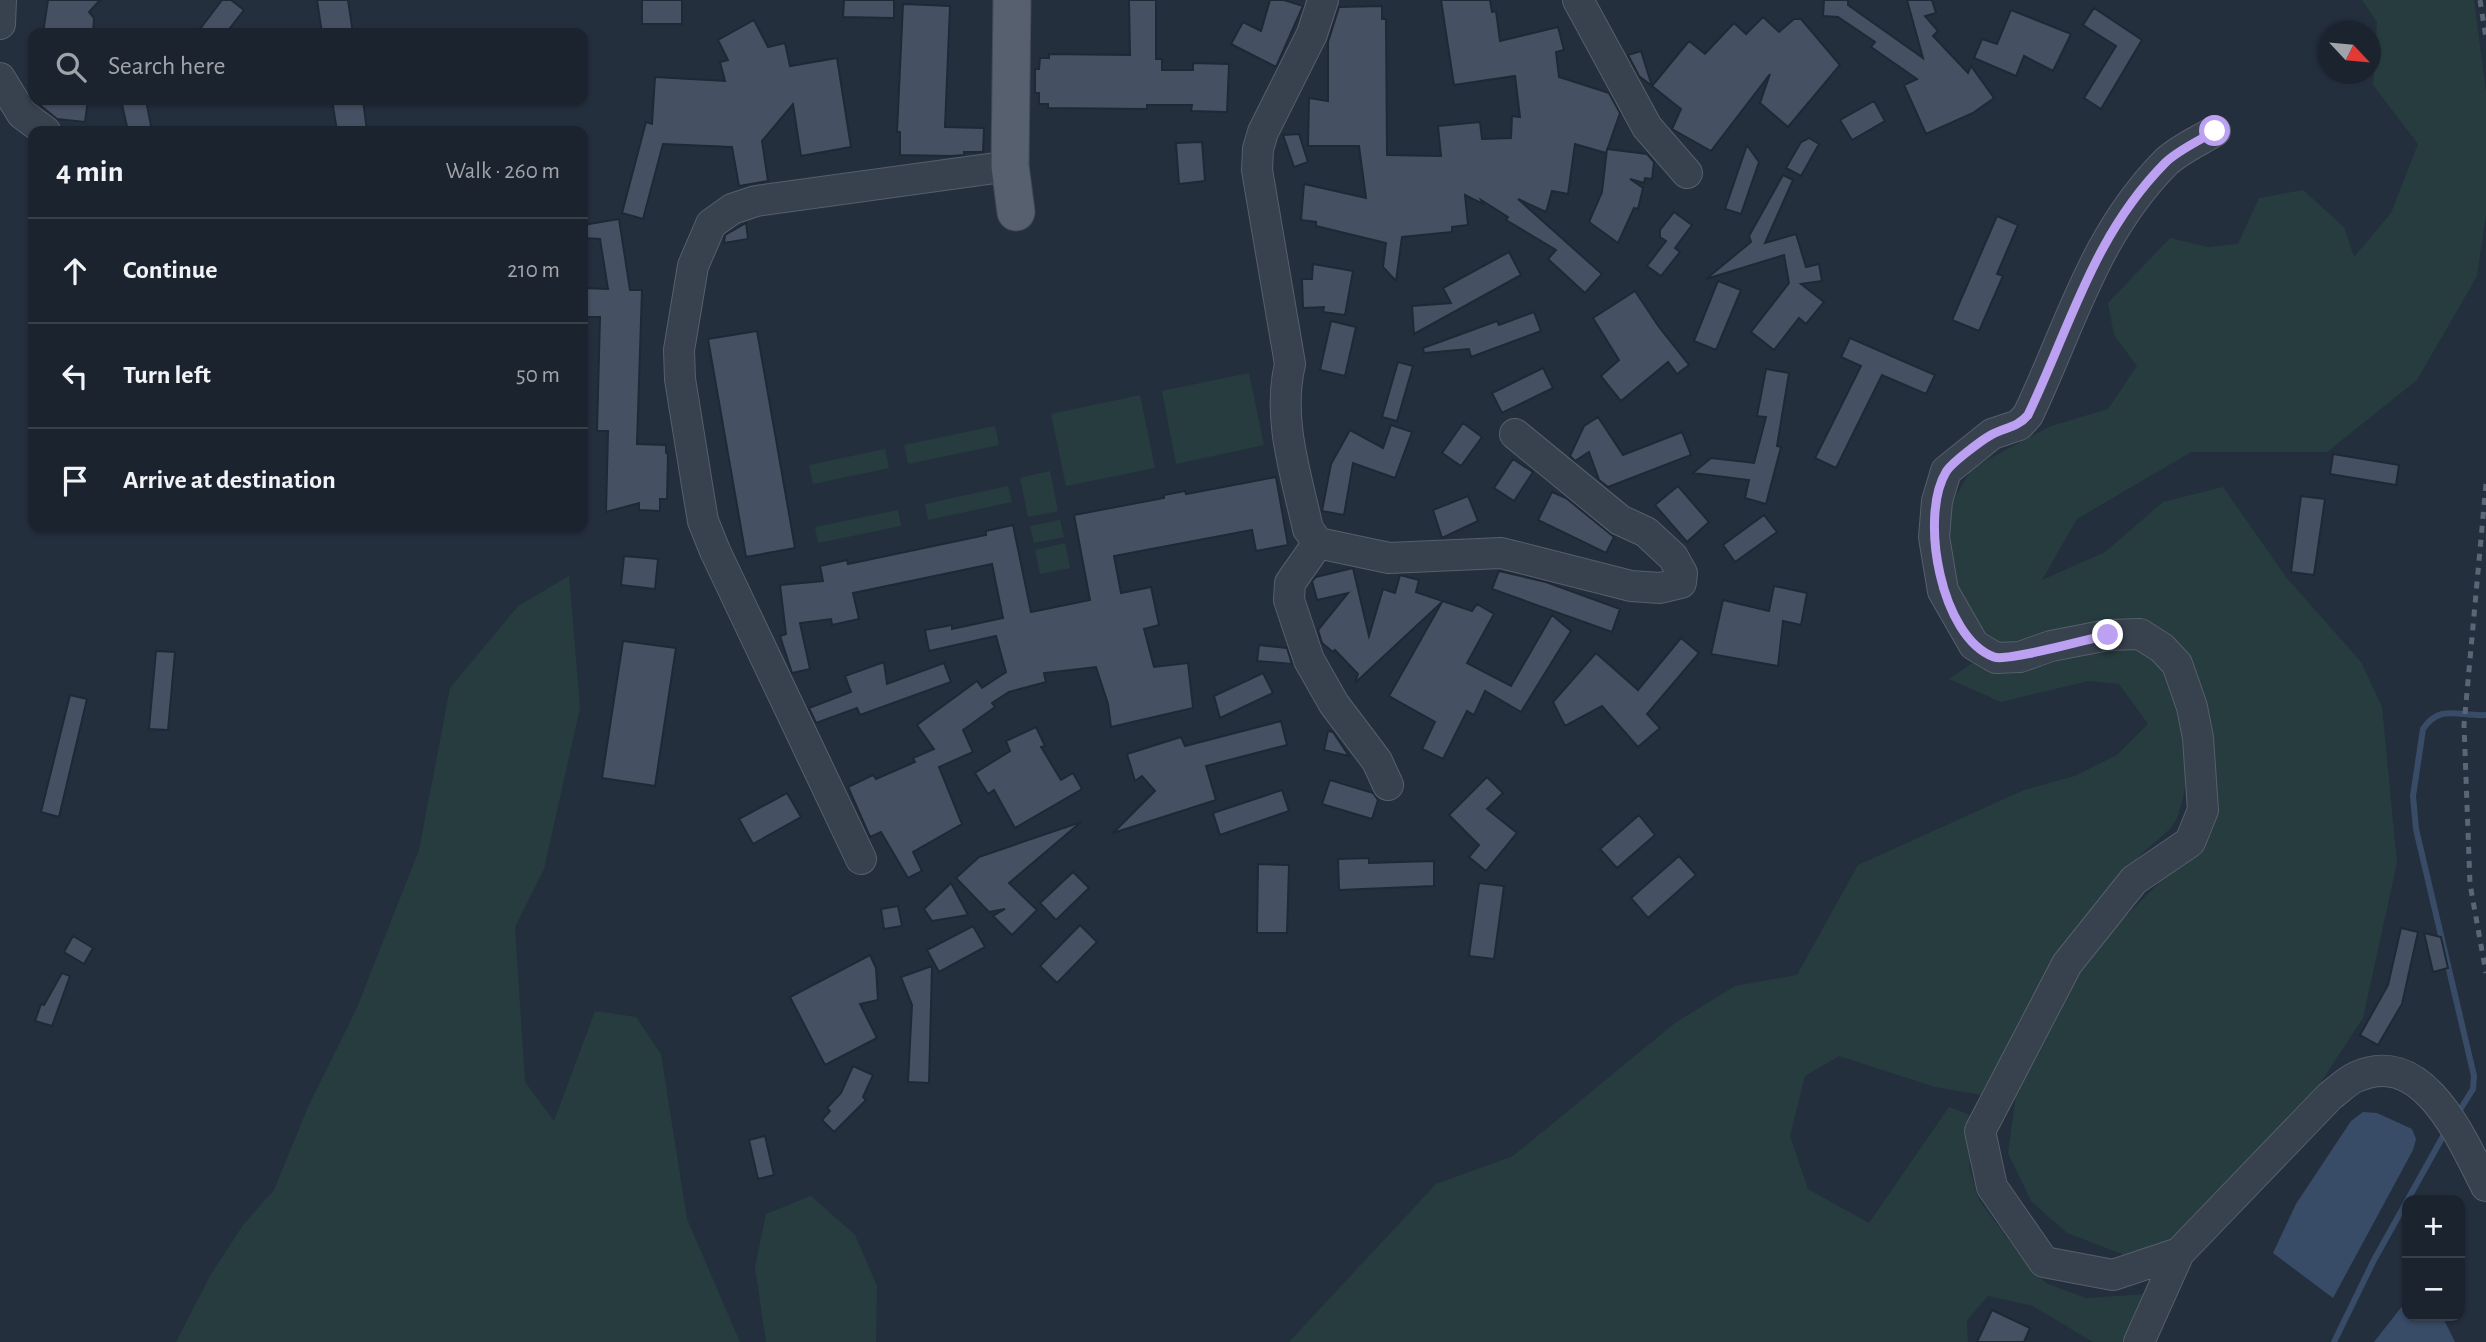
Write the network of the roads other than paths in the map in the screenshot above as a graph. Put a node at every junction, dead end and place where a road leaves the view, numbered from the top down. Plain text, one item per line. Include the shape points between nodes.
1 (1, 0) edge
2 (1012, 0) edge
3 (1323, 0) edge
4 (1578, 0) edge
5 (0, 24) edge
6 (0, 78) edge
7 (38, 126) edge
8 (2215, 131) dead end
9 (1010, 166) junction
10 (1687, 173) dead end
11 (1016, 212) dead end
12 (1515, 434) dead end
13 (1318, 543) junction
14 (1388, 785) dead end
15 (861, 859) dead end
16 (2486, 1186) edge
17 (2179, 1253) junction
18 (2139, 1342) edge

1 - 5 street
2 - 9 main road
3 - 13 street via 1312,34 1263,132 1257,170 1290,364 1284,415 1308,529
4 - 10 street via 1647,127
6 - 7 street via 22,114
8 - 17 street via 2166,161 2110,231 2028,415 2019,425 1992,434 1946,471 1934,537 1943,591 1974,645 1996,658 2020,657 2108,635 2140,634 2177,664 2192,707 2203,810 2190,842 2134,880 2067,964 1980,1131 1992,1186 2044,1262 2113,1275
9 - 11 main road
9 - 15 street via 756,201 732,209 711,224 693,266 679,350 680,379 704,521
12 - 13 street via 1620,520 1646,532 1672,557 1682,573 1681,583 1660,588 1631,586 1502,553 1390,558
13 - 14 street via 1290,583 1289,600 1309,660 1334,704 1377,761
16 - 17 street via 2437,1100 2415,1082 2375,1070 2354,1078 2330,1096
17 - 18 street

